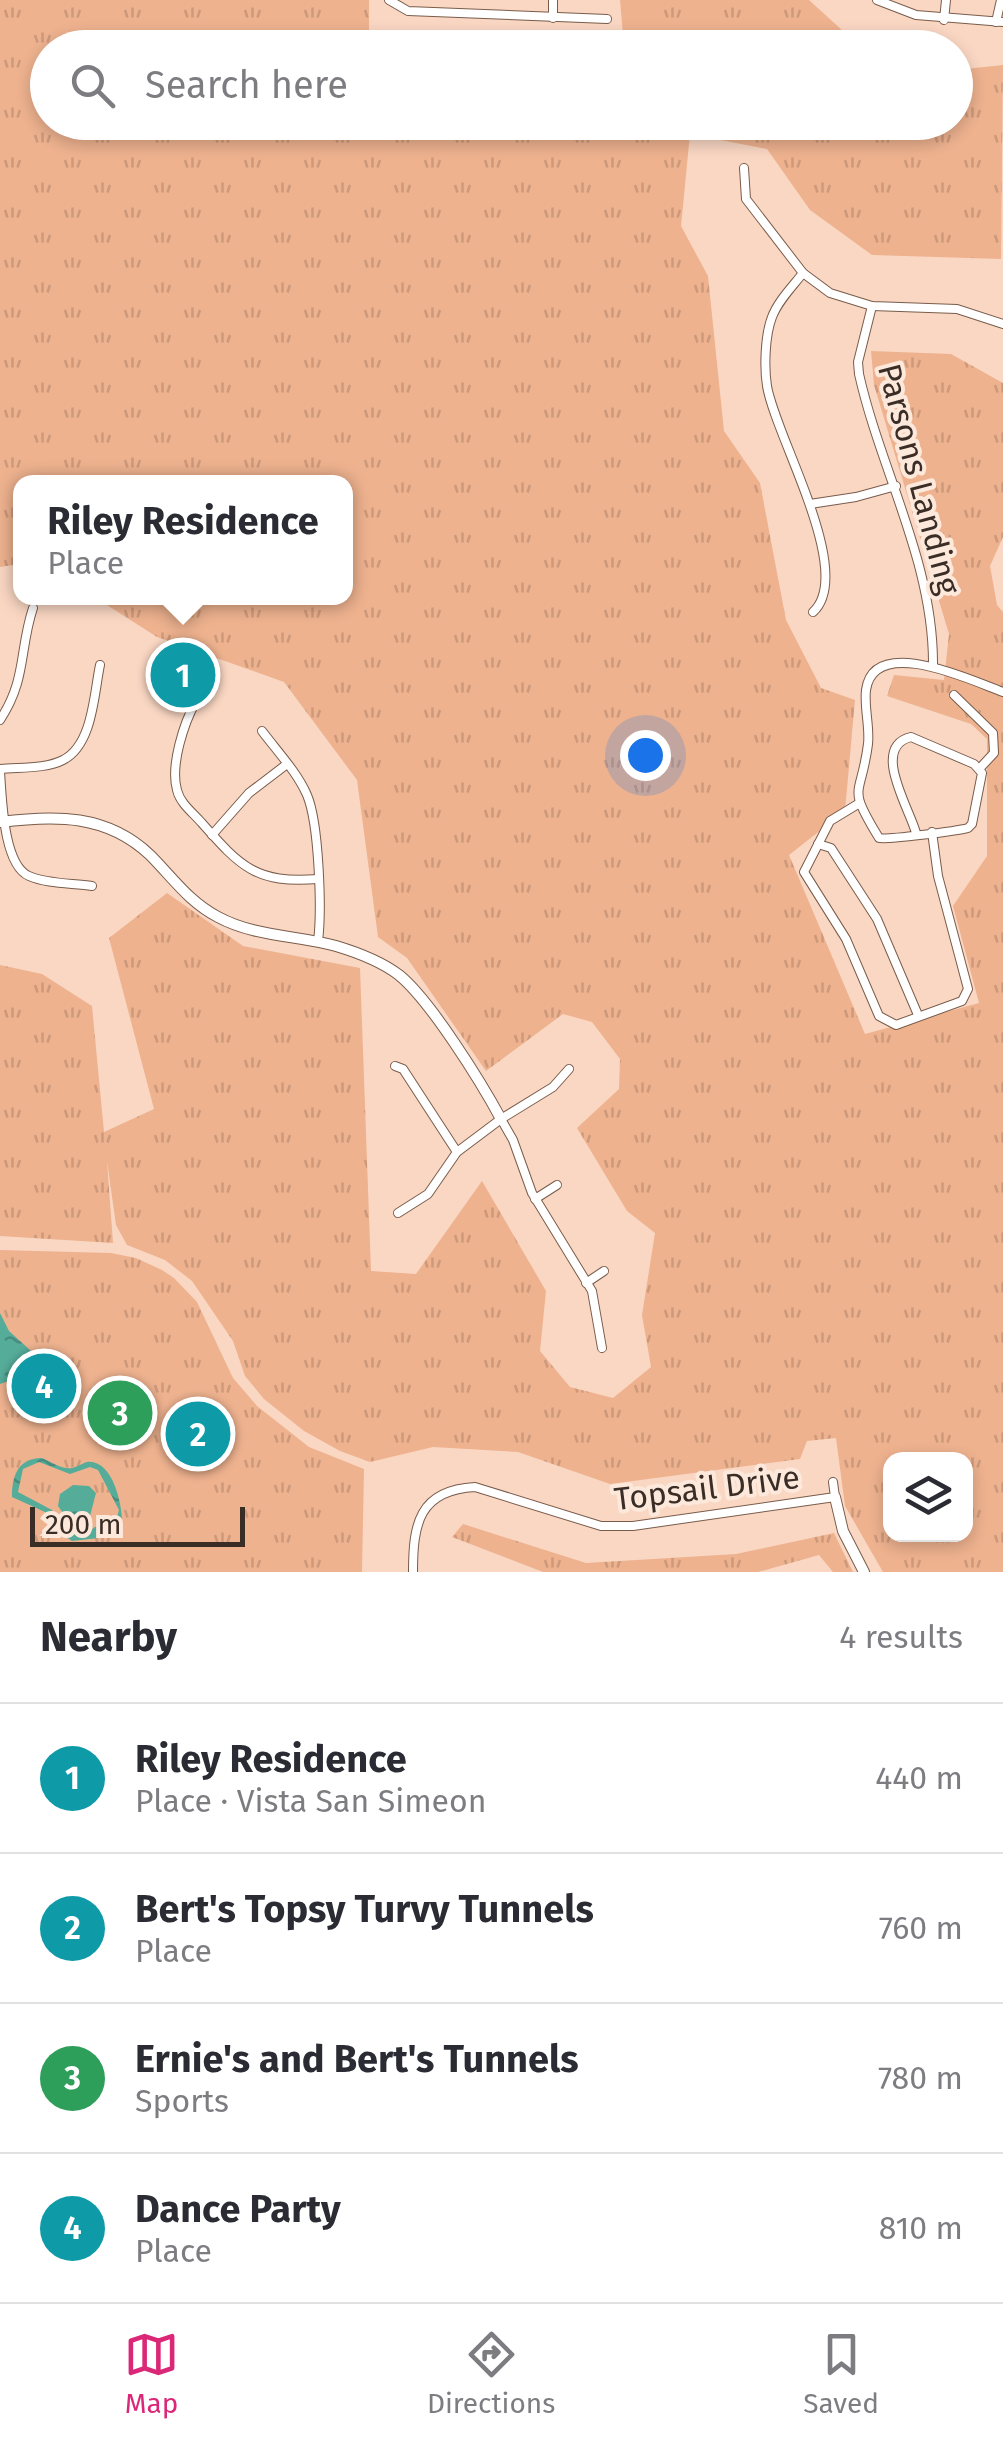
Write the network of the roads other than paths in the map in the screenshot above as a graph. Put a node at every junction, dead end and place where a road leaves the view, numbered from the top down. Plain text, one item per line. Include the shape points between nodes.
1 (468, 0) edge
2 (553, 0) edge
3 (877, 0) edge
4 (946, 0) edge
5 (1001, 0) edge
6 (389, 1) edge
7 (468, 14) junction
8 (553, 18) junction
9 (607, 19) dead end
10 (944, 20) junction
11 (1000, 22) edge
12 (744, 168) dead end
13 (803, 274) junction
14 (872, 306) junction
15 (1003, 324) edge
16 (896, 486) junction
17 (810, 504) junction
18 (33, 608) dead end
19 (813, 612) dead end
20 (100, 665) dead end
21 (933, 666) junction
22 (1003, 692) edge
23 (954, 696) dead end
24 (196, 700) dead end
25 (0, 720) edge
26 (262, 731) dead end
27 (287, 764) junction
28 (980, 768) junction
29 (0, 771) edge
30 (858, 804) junction
31 (2, 822) edge
32 (932, 832) junction
33 (916, 834) junction
34 (212, 835) junction
35 (818, 844) junction
36 (318, 879) junction
37 (92, 886) dead end
38 (318, 942) junction
39 (918, 1015) junction
40 (395, 1066) dead end
41 (569, 1069) dead end
42 (501, 1118) junction
43 (457, 1152) junction
44 (558, 1184) dead end
45 (535, 1198) junction
46 (398, 1213) dead end
47 (604, 1270) dead end
48 (586, 1283) junction
49 (602, 1348) dead end
50 (833, 1482) dead end
51 (835, 1497) junction
52 (413, 1572) edge
53 (864, 1572) edge

1 - 7 street
2 - 8 street
3 - 10 street
4 - 10 street
5 - 11 street
6 - 7 street via 408,11
7 - 8 street
8 - 9 street
10 - 11 street
12 - 13 street via 746,199
13 - 14 street via 830,293
13 - 17 street via 772,316 766,382
14 - 15 street via 951,308
14 - 16 street, Parsons Landing via 859,374
16 - 17 street
16 - 21 street, Parsons Landing via 934,624
17 - 19 street via 828,580
18 - 25 street via 22,673
20 - 29 street via 88,726 73,753 55,763
21 - 22 street
21 - 30 street via 896,661 866,687 868,744
23 - 28 street via 993,732 994,753
24 - 34 street via 174,776 179,798
26 - 27 street
27 - 34 street via 249,793
27 - 36 street via 311,808
28 - 32 street via 972,824
28 - 33 street via 911,738 900,740 892,768
29 - 31 street
30 - 33 street via 879,838
30 - 35 street via 830,821
31 - 37 street via 17,868
31 - 38 street via 74,817 113,829 212,914 253,931
32 - 33 street
32 - 39 street via 968,990 962,1001
34 - 36 street via 262,876
35 - 39 street via 831,848 878,919
35 - 39 street via 804,872 846,939 879,1016 896,1025
36 - 38 street
38 - 42 street via 399,975
40 - 43 street
41 - 42 street
42 - 43 street
42 - 45 street
43 - 46 street via 428,1194
44 - 45 street
45 - 48 street
47 - 48 street
48 - 49 street
50 - 51 street
51 - 52 street, Topsail Drive via 662,1524 601,1526 475,1486 457,1488 425,1507 413,1538
51 - 53 street

